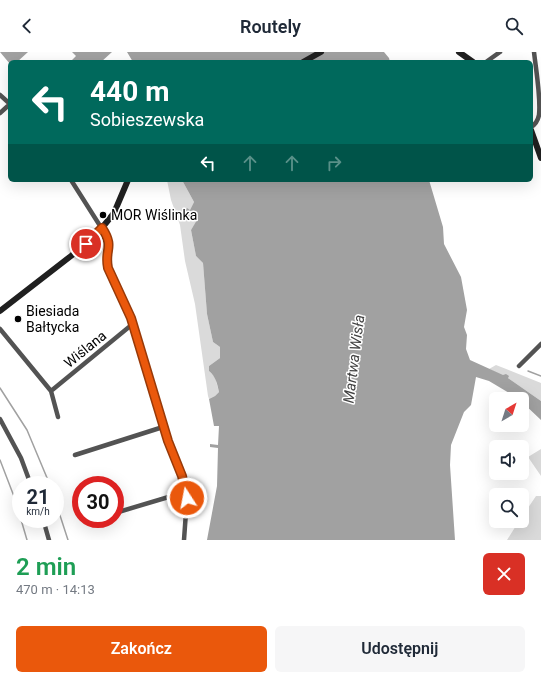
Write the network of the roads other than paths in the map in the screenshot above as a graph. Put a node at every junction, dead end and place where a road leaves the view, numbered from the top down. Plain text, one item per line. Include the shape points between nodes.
1 (321, 52) edge
2 (458, 52) edge
3 (500, 52) edge
4 (534, 52) edge
5 (307, 60) edge
6 (470, 60) edge
7 (489, 60) edge
8 (0, 94) edge
9 (8, 102) edge
10 (8, 106) edge
11 (0, 113) edge
12 (533, 125) edge
13 (533, 135) edge
14 (540, 154) edge
15 (72, 182) edge
16 (127, 182) edge
17 (102, 228) junction
18 (0, 311) edge
19 (134, 326) junction
20 (0, 329) edge
21 (541, 344) edge
22 (519, 366) dead end
23 (51, 391) junction
24 (58, 417) dead end
25 (0, 419) edge
26 (163, 427) junction
27 (75, 455) dead end
28 (28, 476) edge
29 (186, 494) junction
30 (124, 511) edge
31 (46, 528) edge
32 (49, 540) edge
33 (184, 540) edge

1 - 5 main road
2 - 6 main road
3 - 7 street
4 - 12 street via 540,114
8 - 9 street
10 - 11 street
13 - 14 main road
15 - 17 street
16 - 17 main road via 117,206
17 - 18 main road via 81,248
17 - 19 street via 109,242 108,268
19 - 23 street, Wiślana via 129,327
19 - 26 street
20 - 23 street
21 - 22 street
23 - 24 street
25 - 28 street
26 - 27 street
26 - 29 street via 182,476
29 - 30 street via 182,493
29 - 33 street
31 - 32 street

